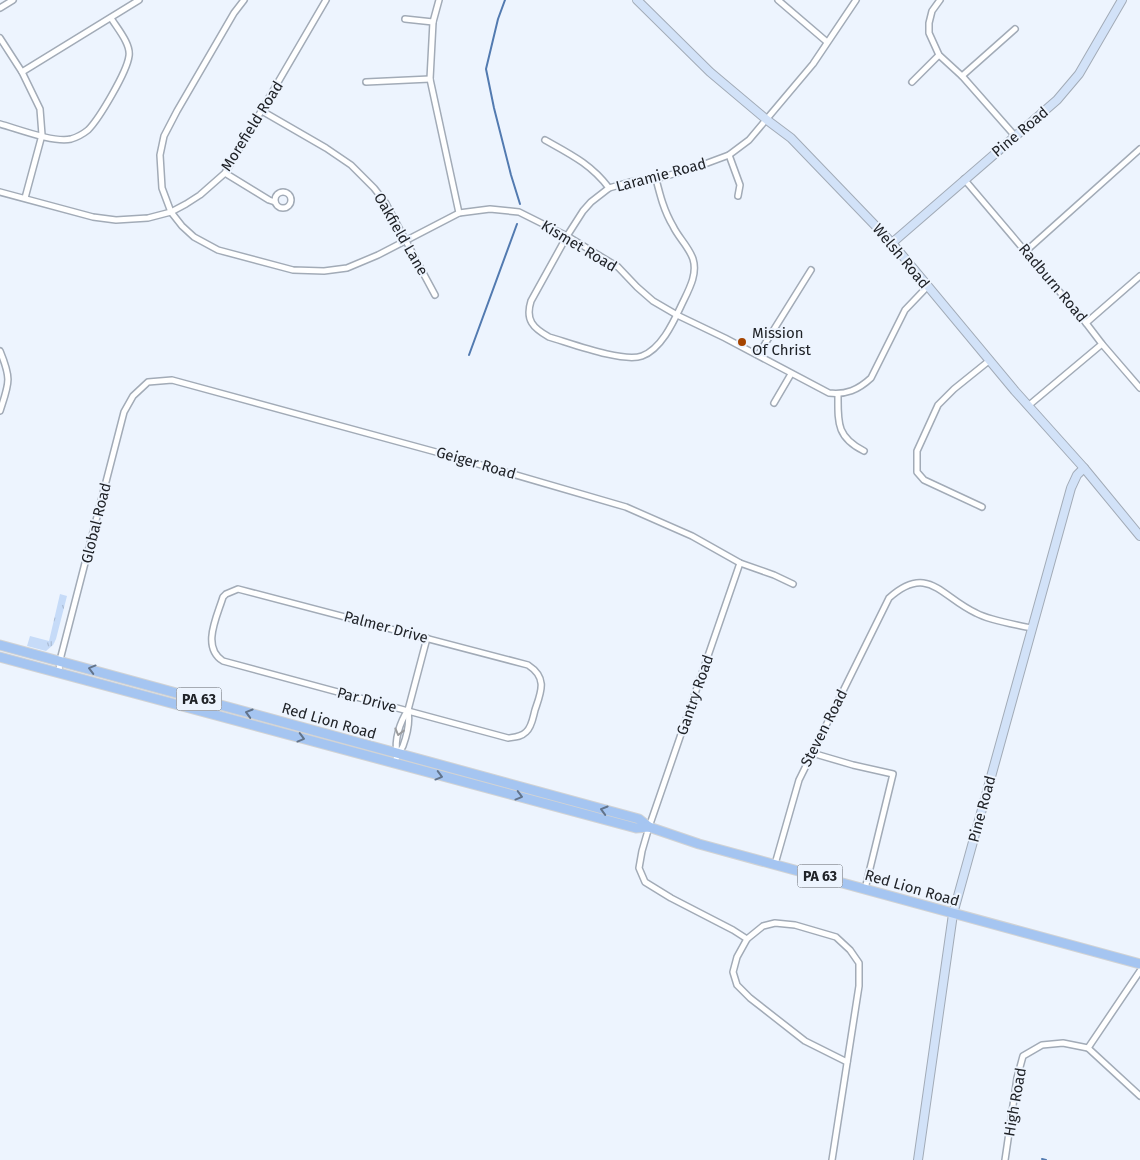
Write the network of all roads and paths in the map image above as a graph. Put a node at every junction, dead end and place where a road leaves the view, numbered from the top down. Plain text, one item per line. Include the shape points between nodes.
1 (13, 0) edge
2 (139, 0) edge
3 (244, 0) edge
4 (326, 0) edge
5 (439, 0) edge
6 (778, 0) edge
7 (856, 0) edge
8 (940, 0) edge
9 (1120, 1) edge
10 (643, 2) edge
11 (0, 8) edge
12 (111, 18) junction
13 (405, 19) dead end
14 (433, 22) junction
15 (1015, 29) dead end
16 (0, 38) edge
17 (827, 42) junction
18 (939, 55) junction
19 (22, 72) junction
20 (962, 76) junction
21 (430, 79) junction
22 (366, 82) dead end
23 (912, 82) dead end
24 (262, 112) junction
25 (767, 120) junction
26 (0, 124) edge
27 (42, 135) junction
28 (1015, 136) junction
29 (544, 140) dead end
30 (1140, 149) edge
31 (729, 155) junction
32 (225, 173) junction
33 (656, 179) junction
34 (964, 179) junction
35 (609, 188) junction
36 (0, 192) edge
37 (738, 196) dead end
38 (25, 198) junction
39 (275, 202) dead end
40 (171, 212) junction
41 (459, 213) junction
42 (567, 236) junction
43 (407, 241) junction
44 (892, 243) junction
45 (1026, 251) junction
46 (811, 270) dead end
47 (1140, 276) edge
48 (927, 287) junction
49 (435, 295) dead end
50 (677, 315) junction
51 (1086, 323) junction
52 (1102, 344) junction
53 (0, 351) edge
54 (758, 355) junction
55 (990, 360) junction
56 (791, 374) junction
57 (148, 382) joint
58 (1140, 388) edge
59 (838, 394) junction
60 (774, 403) dead end
61 (1028, 406) junction
62 (0, 412) edge
63 (864, 451) dead end
64 (1084, 468) junction
65 (982, 507) dead end
66 (1140, 536) edge
67 (740, 563) junction
68 (792, 584) dead end
69 (1031, 628) junction
70 (427, 638) junction
71 (0, 645) edge
72 (214, 654) joint
73 (0, 657) edge
74 (60, 660) junction
75 (59, 672) junction
76 (408, 710) junction
77 (522, 735) joint
78 (812, 753) junction
79 (397, 754) junction
80 (394, 764) junction
81 (649, 827) junction
82 (775, 864) junction
83 (865, 889) junction
84 (953, 914) junction
85 (747, 939) junction
86 (1140, 964) edge
87 (1140, 971) edge
88 (1088, 1048) junction
89 (847, 1062) junction
90 (1140, 1096) edge
91 (832, 1160) edge
92 (918, 1160) edge
93 (1005, 1160) edge

1 - 11 street
2 - 12 street
3 - 40 street via 164,136 160,155 162,188
4 - 24 street, Morefield Road
5 - 14 street
6 - 17 street
7 - 17 street, Laramie Road
8 - 18 street via 930,17 929,27
9 - 28 street, Pine Road via 1073,83
10 - 25 street, Welsh Road via 710,72
12 - 19 street
12 - 27 street via 130,55 117,84 95,121 80,136 62,140
13 - 14 street
14 - 21 street
15 - 20 street
16 - 19 street
17 - 25 street, Laramie Road
18 - 20 street
18 - 23 street
19 - 27 street via 40,109
20 - 28 street
21 - 22 street
21 - 41 street
24 - 32 street, Morefield Road
24 - 43 street, Oakfield Lane via 351,165 385,202
25 - 31 street, Laramie Road
25 - 44 street, Welsh Road via 791,138
26 - 27 street
27 - 38 street
28 - 34 street, Pine Road
29 - 35 street via 586,164
30 - 45 street
31 - 33 street, Laramie Road
31 - 37 street via 740,185
32 - 39 street
32 - 40 street, Morefield Road via 200,195
33 - 35 street, Laramie Road
33 - 50 street via 665,210 694,264 693,280
34 - 44 street, Pine Road
34 - 45 street, Radburn Road
35 - 42 street, Laramie Road via 583,211
36 - 38 street, Morefield Road
38 - 40 street, Morefield Road via 116,220 148,218
40 - 43 street, Kismet Road via 194,237 218,250 293,270 348,268
41 - 42 street, Kismet Road via 490,209 519,212
41 - 43 street, Kismet Road
42 - 50 street, Kismet Road via 618,267 653,301
42 - 50 street, Laramie Road via 528,310 538,331 548,337 623,358 641,356 659,343
43 - 49 street, Oakfield Lane
44 - 48 street, Welsh Road
45 - 51 street, Radburn Road
46 - 54 street
47 - 51 street
48 - 55 street, Welsh Road
48 - 59 street via 905,310 871,378 851,392
50 - 54 street, Kismet Road
51 - 52 street, Radburn Road
52 - 58 street, Radburn Road
52 - 61 street
53 - 62 street via 7,369 8,387
54 - 56 street, Kismet Road
55 - 61 street, Welsh Road
55 - 65 street via 938,405 917,451 917,472 924,480
56 - 59 street, Kismet Road via 829,393
56 - 60 street
57 - 67 street, Geiger Road via 172,380 447,454 626,507 692,536
57 - 74 street, Global Road via 133,396 124,412
59 - 63 street via 838,422 843,435
61 - 64 street, Welsh Road
64 - 66 street, Welsh Road
64 - 69 street, Pine Road via 1071,488
67 - 68 street, Geiger Road
67 - 81 street, Gantry Road
69 - 78 street, Steven Road via 978,614 928,584 912,583 900,589 889,598
69 - 84 street, Pine Road
70 - 72 street, Palmer Drive via 238,589 223,597 211,640
70 - 76 street
70 - 77 street, Palmer Drive via 528,665 538,673 542,689 530,727
71 - 74 main road, Red Lion Road / PA 63
72 - 76 street, Par Drive via 223,661
73 - 75 main road, Red Lion Road / PA 63
74 - 75 street, Global Road
79 -> 74 main road, Red Lion Road / PA 63
75 -> 80 main road, Red Lion Road / PA 63
76 - 77 street, Par Drive via 508,738
76 - 79 street via 402,719
78 - 82 street, Steven Road via 799,780
78 - 83 street via 893,774
79 - 80 street
81 -> 79 main road, Red Lion Road / PA 63 via 639,819
80 -> 81 main road, Red Lion Road / PA 63 via 636,828
81 - 82 main road, Red Lion Road / PA 63
81 - 85 street, Gantry Road via 639,868 645,882
82 - 83 main road, Red Lion Road / PA 63
83 - 84 main road, Red Lion Road / PA 63
84 - 86 main road, Red Lion Road / PA 63
84 - 92 street, Pine Road
85 - 89 street via 733,972 737,985 805,1041
85 - 89 street via 763,926 775,923 795,925 836,937 850,950 859,962 859,986
87 - 88 street
88 - 90 street
88 - 93 street, High Road via 1063,1043 1042,1044 1024,1056 1017,1078
89 - 91 street

